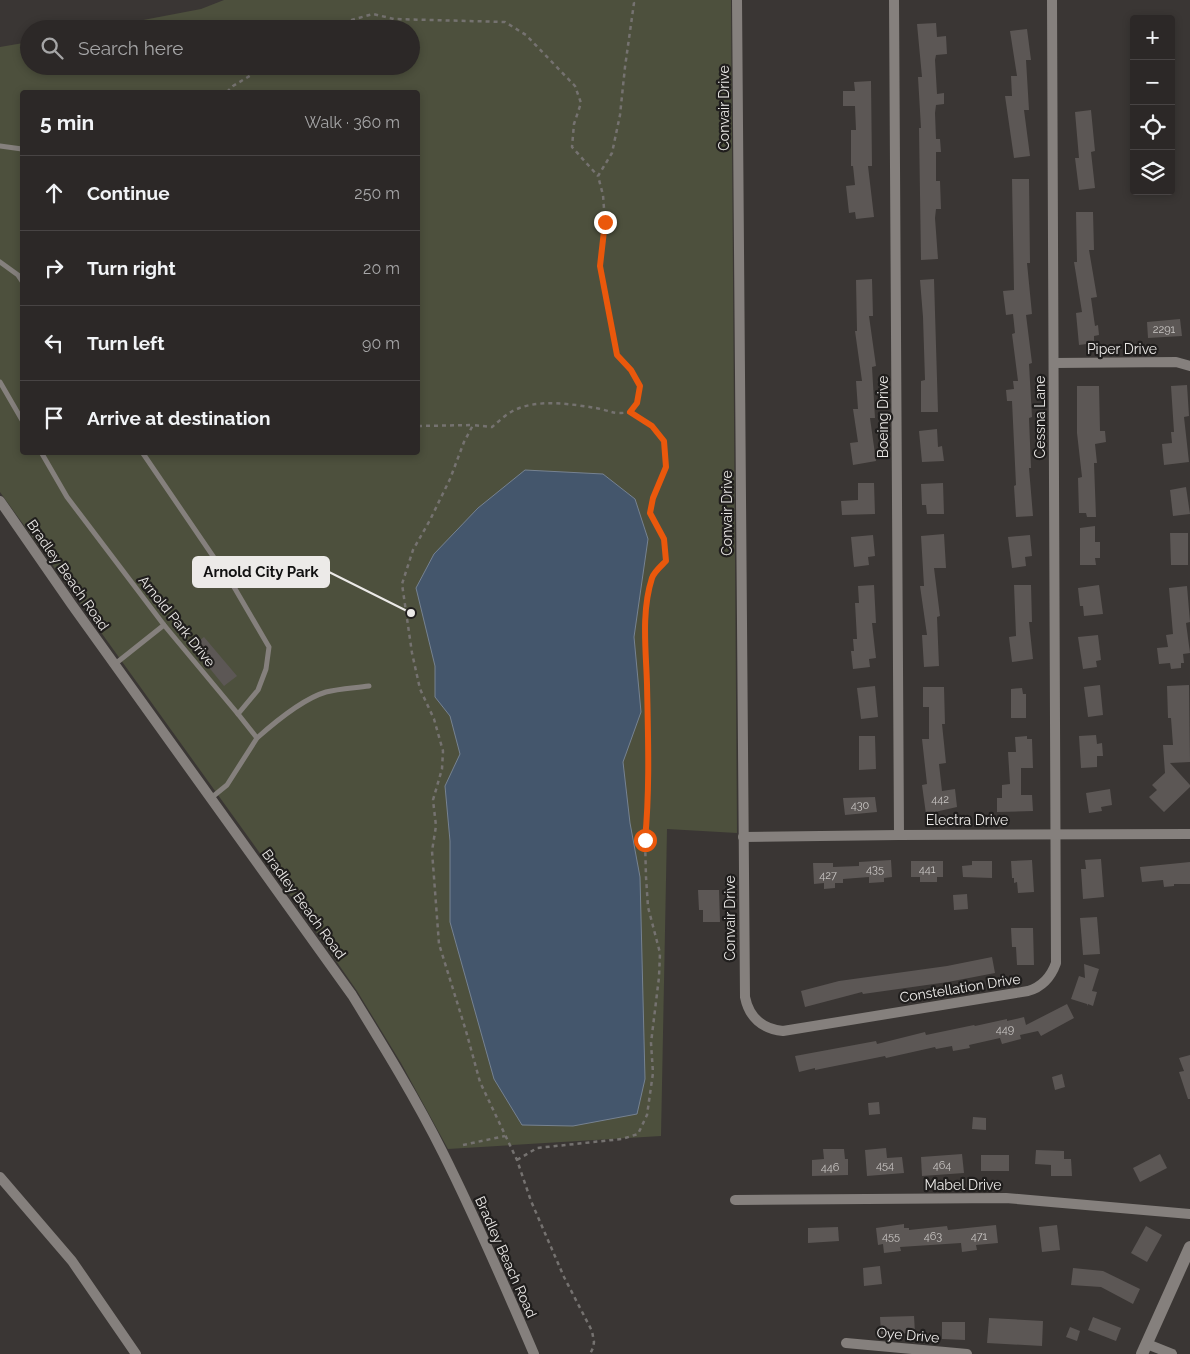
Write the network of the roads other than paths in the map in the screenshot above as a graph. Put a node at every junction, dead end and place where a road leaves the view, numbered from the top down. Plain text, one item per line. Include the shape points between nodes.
1 (737, 0) edge
2 (894, 0) edge
3 (1052, 0) edge
4 (0, 146) edge
5 (20, 149) edge
6 (0, 262) edge
7 (20, 278) edge
8 (1054, 363) junction
9 (1190, 366) edge
10 (0, 382) edge
11 (20, 417) edge
12 (43, 455) edge
13 (144, 455) edge
14 (0, 500) edge
15 (164, 625) junction
16 (115, 664) junction
17 (369, 686) dead end
18 (238, 714) junction
19 (256, 738) junction
20 (211, 798) junction
21 (1056, 834) junction
22 (1190, 834) edge
23 (899, 835) junction
24 (744, 837) junction
25 (758, 1022) joint
26 (0, 1177) edge
27 (735, 1200) dead end
28 (1190, 1214) edge
29 (1190, 1247) edge
30 (846, 1343) dead end
31 (1144, 1349) edge
32 (136, 1354) edge
33 (534, 1354) edge
34 (967, 1354) edge
35 (1172, 1354) edge

1 - 24 street, Convair Drive
2 - 23 street, Boeing Drive
3 - 8 street, Cessna Lane
4 - 5 lane
6 - 7 lane
8 - 9 street, Piper Drive via 1176,362
8 - 21 street, Cessna Lane
10 - 11 lane
12 - 15 lane, Arnold Park Drive via 67,497
13 - 18 lane via 234,587 269,647 266,669 258,690
14 - 16 street, Bradley Beach Road
15 - 16 lane
15 - 18 lane, Arnold Park Drive
16 - 20 street, Bradley Beach Road
17 - 19 lane via 325,692 279,718
18 - 19 lane, Arnold Park Drive
19 - 20 lane via 227,785
20 - 33 street, Bradley Beach Road via 352,995 394,1063 496,1262
21 - 22 street, Electra Drive
21 - 23 street, Electra Drive
21 - 25 street, Constellation Drive via 1057,955 1054,969 1040,986 1021,992 783,1031
23 - 24 street, Electra Drive
24 - 25 street, Convair Drive via 745,997 749,1011
26 - 32 street via 72,1261
27 - 28 street, Mabel Drive via 1006,1198
29 - 31 street
30 - 34 street, Oye Drive
31 - 35 street

